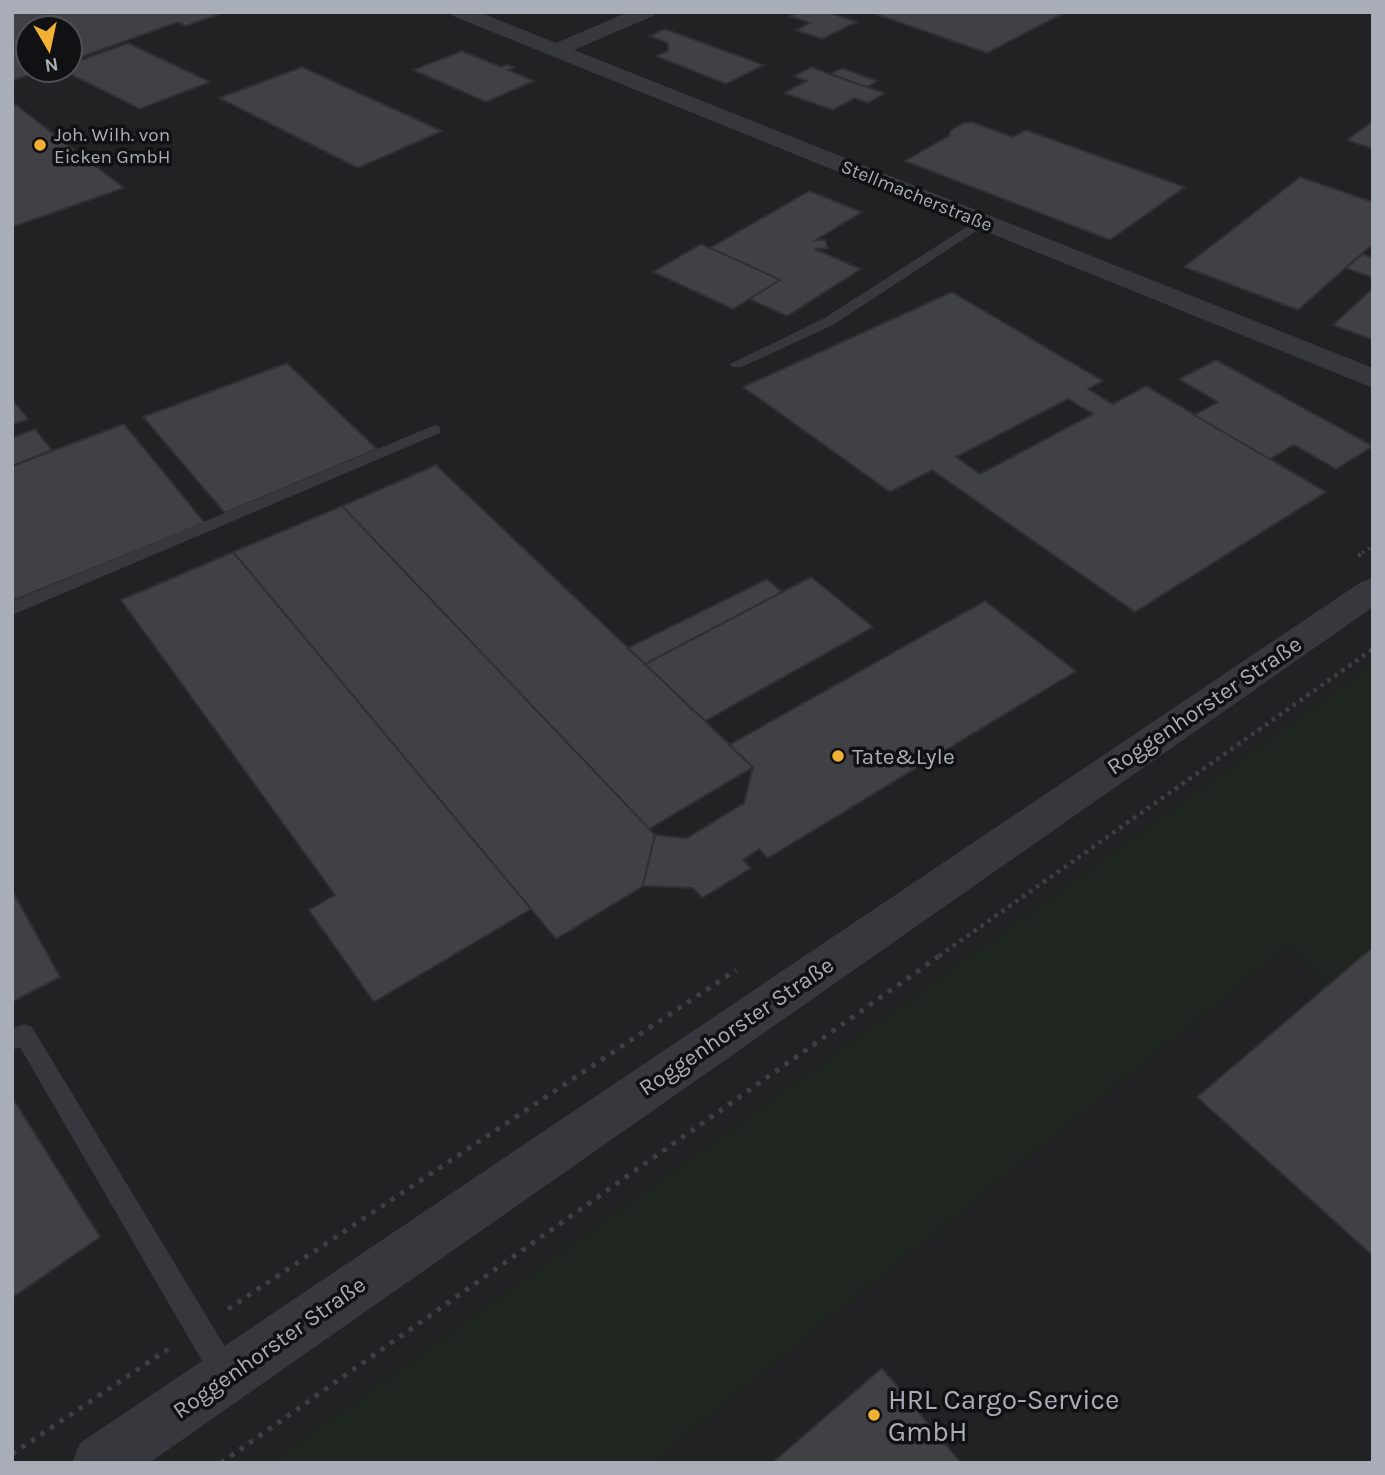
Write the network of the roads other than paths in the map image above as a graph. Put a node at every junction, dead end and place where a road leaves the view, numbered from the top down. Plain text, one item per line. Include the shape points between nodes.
1 (460, 12) edge
2 (646, 12) edge
3 (557, 50) junction
4 (982, 221) junction
5 (737, 364) dead end
6 (1373, 379) edge
7 (435, 430) dead end
8 (1373, 590) edge
9 (12, 609) edge
10 (12, 1040) edge
11 (227, 1376) junction
12 (100, 1463) edge

1 - 3 street, Stellmacherstraße
2 - 3 street
3 - 4 street, Stellmacherstraße
4 - 5 lane via 828,322
4 - 6 street, Stellmacherstraße
7 - 9 lane
8 - 11 street, Roggenhorster Straße
10 - 11 lane via 24,1034
11 - 12 street, Roggenhorster Straße

